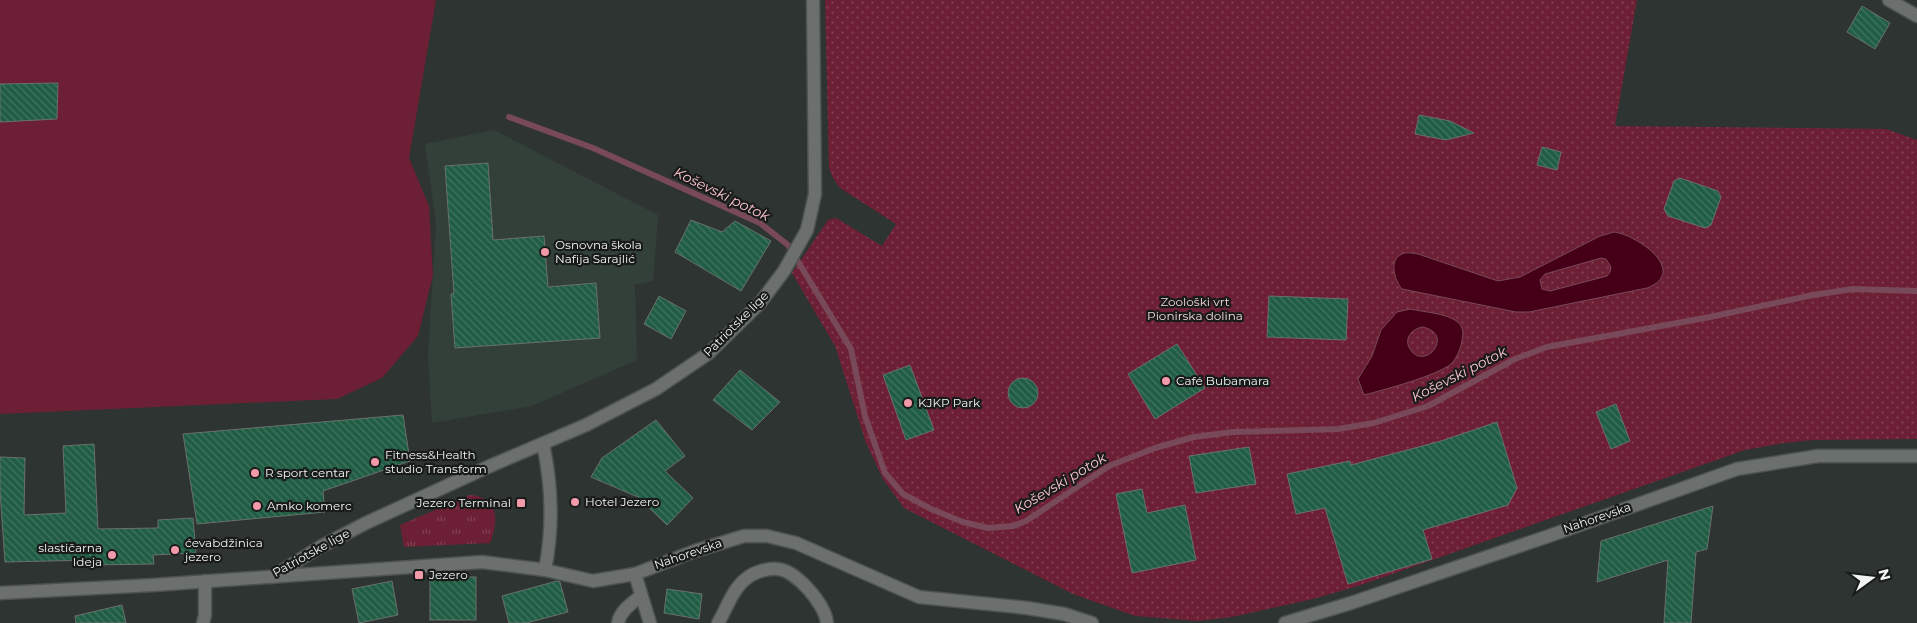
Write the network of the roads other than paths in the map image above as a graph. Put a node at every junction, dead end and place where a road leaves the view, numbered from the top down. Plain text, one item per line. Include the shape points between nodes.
1 (813, 0) edge
2 (1888, 0) edge
3 (1917, 16) edge
4 (543, 444) junction
5 (1917, 456) edge
6 (545, 570) junction
7 (635, 574) junction
8 (272, 577) junction
9 (205, 581) junction
10 (0, 593) edge
11 (641, 596) junction
12 (203, 623) edge
13 (618, 623) edge
14 (650, 623) edge
15 (718, 623) edge
16 (827, 623) edge
17 (1092, 623) edge
18 (1285, 623) edge

1 - 4 street, Patriotske lige via 815,194 807,230 784,271 760,303 709,353 656,389
2 - 3 street
4 - 6 street via 549,486 549,549
4 - 8 street, Patriotske lige via 366,523
5 - 18 street, Nahorevska via 1818,456 1737,469 1537,540
6 - 7 street, Nahorevska via 594,581
6 - 8 street, Nahorevska via 482,562
7 - 11 street
7 - 17 street, Nahorevska via 744,536 767,536 796,543 919,597 1027,608
8 - 9 street, Patriotske lige
9 - 10 street, Patriotske lige
9 - 12 street
11 - 13 street via 629,605
11 - 14 street
15 - 16 street via 736,590 748,577 776,568 787,572 809,591

